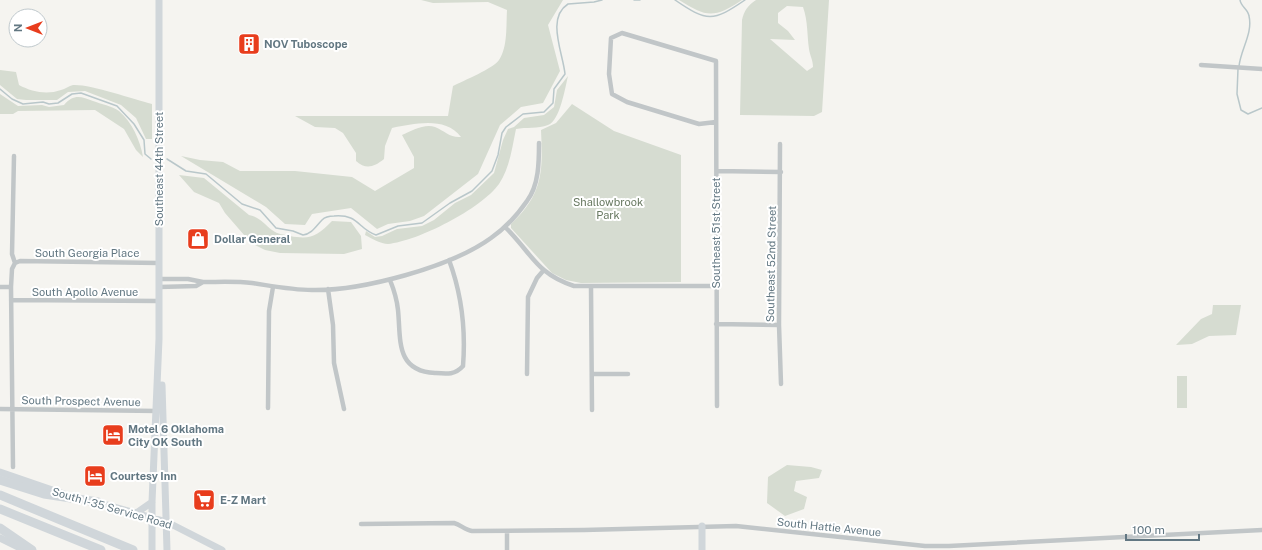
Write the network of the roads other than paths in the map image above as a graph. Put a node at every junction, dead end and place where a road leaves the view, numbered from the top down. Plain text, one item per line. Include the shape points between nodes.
1 (159, 0) edge
2 (1201, 65) dead end
3 (1262, 69) edge
4 (716, 122) junction
5 (538, 142) dead end
6 (780, 144) dead end
7 (14, 156) dead end
8 (716, 171) junction
9 (781, 172) junction
10 (505, 227) junction
11 (449, 260) junction
12 (159, 262) junction
13 (15, 263) junction
14 (543, 271) junction
15 (159, 279) junction
16 (390, 280) junction
17 (203, 282) junction
18 (716, 286) junction
19 (0, 287) edge
20 (11, 287) junction
21 (159, 287) junction
22 (273, 287) junction
23 (591, 287) junction
24 (328, 289) junction
25 (11, 300) junction
26 (159, 301) junction
27 (716, 324) junction
28 (779, 325) junction
29 (527, 374) dead end
30 (592, 374) junction
31 (628, 374) dead end
32 (781, 384) dead end
33 (716, 406) dead end
34 (268, 408) dead end
35 (0, 409) edge
36 (12, 409) junction
37 (344, 409) dead end
38 (592, 410) dead end
39 (160, 411) junction
40 (13, 467) dead end
41 (0, 472) edge
42 (0, 480) edge
43 (0, 495) edge
44 (98, 502) junction
45 (152, 502) junction
46 (0, 509) edge
47 (135, 514) junction
48 (152, 519) junction
49 (167, 522) junction
50 (361, 524) dead end
51 (702, 526) junction
52 (0, 528) edge
53 (1262, 530) edge
54 (507, 531) junction
55 (0, 538) edge
56 (13, 547) edge
57 (24, 550) edge
58 (32, 550) edge
59 (101, 550) edge
60 (133, 550) edge
61 (152, 550) edge
62 (167, 550) edge
63 (222, 550) edge
64 (507, 550) edge
65 (702, 550) edge

1 - 12 main road, Southeast 44th Street
2 - 3 street
4 - 4 street, Southeast 51st Street via 699,124 612,94 609,86 611,38 622,33 716,61
4 - 8 street, Southeast 51st Street
5 - 10 street via 538,165 528,201
6 - 9 street, Southeast 52nd Street
7 - 13 street via 12,254
8 - 9 street
8 - 18 street, Southeast 51st Street
9 - 28 street, Southeast 52nd Street
10 - 11 street via 491,238
10 - 14 street
11 - 16 street
11 - 16 street via 463,308 463,366 458,372 428,372 413,365 401,352 398,308
12 - 13 street, South Georgia Place
12 - 15 main road, Southeast 44th Street
13 - 20 street
14 - 23 street via 564,283
14 - 29 street via 528,297
15 - 17 street
15 - 21 main road, Southeast 44th Street
16 - 24 street
17 - 21 street via 196,286
17 - 22 street via 238,282
18 - 23 street
18 - 27 street, Southeast 51st Street
19 - 20 street
20 - 25 street
21 - 26 main road, Southeast 44th Street
22 - 24 street
22 - 34 street via 269,311
23 - 30 street
24 - 37 street via 333,325 334,363
25 - 26 street, South Apollo Avenue
25 - 36 street
26 - 39 main road, Southeast 44th Street
27 - 28 street
27 - 33 street, Southeast 51st Street
28 - 32 street, Southeast 52nd Street
30 - 31 street
30 - 38 street
35 - 36 street, South Prospect Avenue
36 - 39 street, South Prospect Avenue
36 - 40 street
39 - 45 main road, Southeast 44th Street
39 - 49 main road, Southeast 44th Street
41 - 44 main road, South I-35 Service Road via 64,494
42 - 44 highway via 44,494
43 - 60 highway
44 - 47 main road, South I-35 Service Road
45 - 47 main road
45 - 48 main road, Southeast 44th Street
46 - 59 highway
47 - 48 main road, South I-35 Service Road
48 - 49 main road, South I-35 Service Road
48 - 61 main road, Southeast 44th Street
49 - 62 main road, Southeast 44th Street
49 - 63 main road, South I-35 Service Road
50 - 54 street, South Hattie Avenue via 454,523 467,530
51 - 53 street, South Hattie Avenue via 736,526 914,545 948,546
51 - 54 street, South Hattie Avenue
51 - 65 main road
52 - 58 highway
54 - 64 street
55 - 56 main road
56 - 57 main road

